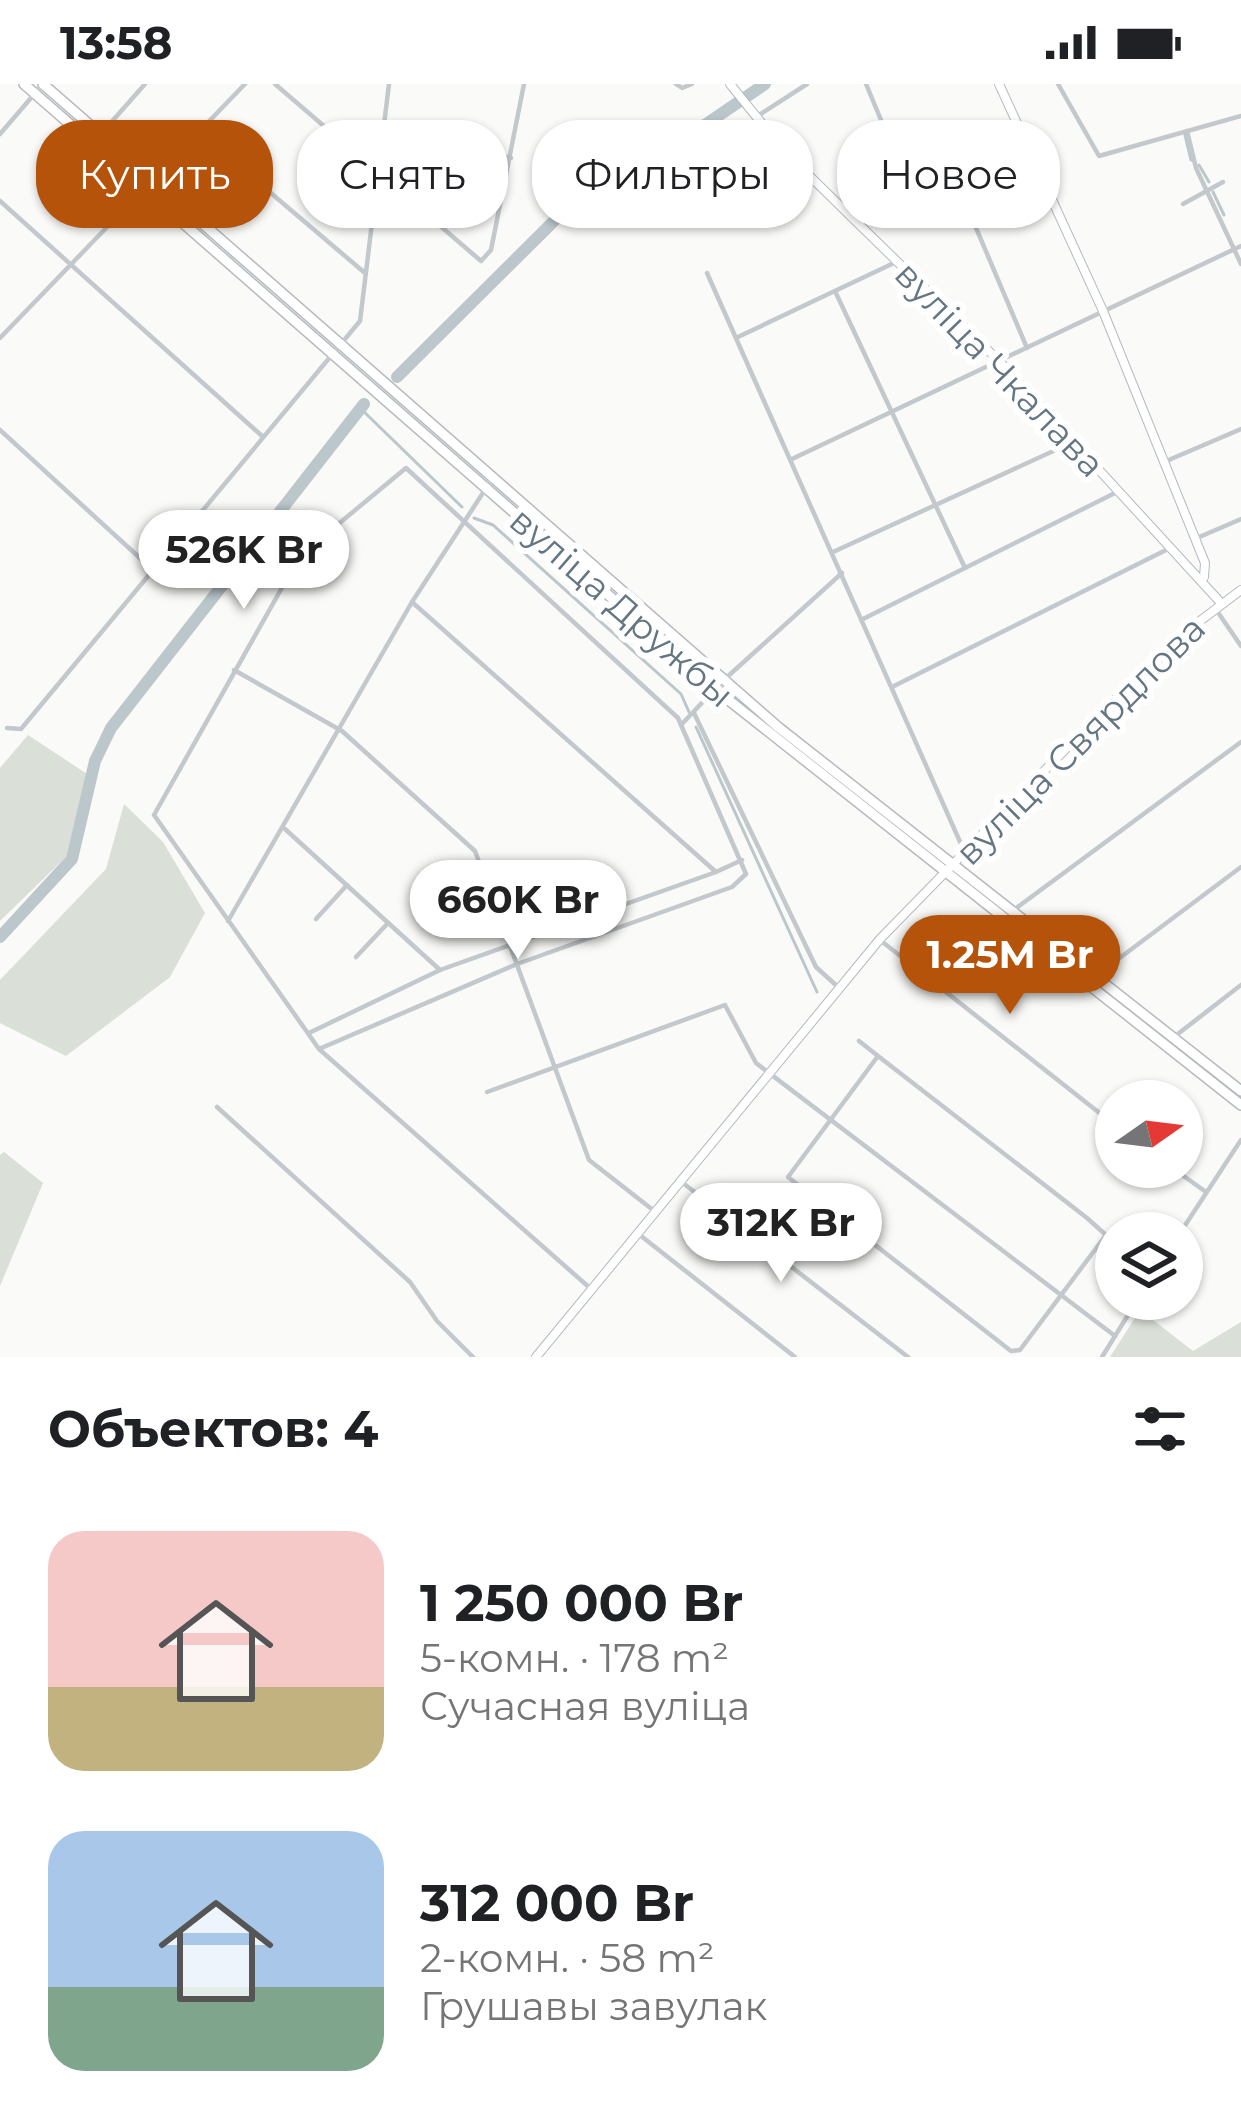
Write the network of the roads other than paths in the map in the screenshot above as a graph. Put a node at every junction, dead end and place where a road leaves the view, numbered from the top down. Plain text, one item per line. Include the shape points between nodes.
1 (43, 84) edge
2 (145, 84) edge
3 (244, 84) edge
4 (275, 84) edge
5 (388, 84) edge
6 (524, 84) edge
7 (676, 84) edge
8 (692, 84) edge
9 (730, 84) edge
10 (807, 84) edge
11 (866, 84) edge
12 (1001, 84) edge
13 (1058, 84) edge
14 (30, 87) edge
15 (1241, 116) edge
16 (755, 118) junction
17 (78, 120) edge
18 (80, 120) edge
19 (110, 120) edge
20 (212, 120) edge
21 (315, 120) edge
22 (384, 120) edge
23 (881, 120) edge
24 (1186, 131) junction
25 (0, 134) edge
26 (508, 157) edge
27 (511, 158) junction
28 (508, 171) edge
29 (1223, 182) dead end
30 (1208, 191) junction
31 (273, 195) edge
32 (0, 201) edge
33 (837, 203) edge
34 (1183, 204) dead end
35 (107, 228) edge
36 (195, 228) edge
37 (205, 228) edge
38 (372, 228) edge
39 (438, 228) edge
40 (495, 228) edge
41 (861, 228) edge
42 (976, 228) edge
43 (1238, 247) edge
44 (896, 262) junction
45 (1241, 264) edge
46 (70, 266) junction
47 (707, 273) dead end
48 (367, 274) junction
49 (835, 291) junction
50 (1103, 310) junction
51 (0, 338) edge
52 (736, 338) junction
53 (1028, 348) junction
54 (335, 349) junction
55 (1000, 362) junction
56 (893, 412) junction
57 (1241, 429) edge
58 (0, 430) edge
59 (262, 436) junction
60 (1073, 442) junction
61 (792, 459) junction
62 (1164, 462) junction
63 (489, 484) junction
64 (1119, 490) junction
65 (934, 505) junction
66 (1241, 519) edge
67 (463, 520) junction
68 (1196, 538) junction
69 (1173, 547) junction
70 (832, 552) junction
71 (964, 568) junction
72 (153, 570) junction
73 (842, 573) junction
74 (1203, 578) junction
75 (1241, 590) edge
76 (412, 602) junction
77 (1218, 605) junction
78 (863, 619) junction
79 (1241, 646) edge
80 (234, 670) junction
81 (720, 684) junction
82 (892, 688) junction
83 (694, 713) junction
84 (0, 721) edge
85 (681, 725) junction
86 (7, 728) junction
87 (342, 731) junction
88 (0, 737) edge
89 (1241, 742) edge
90 (285, 829) junction
91 (891, 831) junction
92 (965, 853) junction
93 (742, 860) junction
94 (953, 866) junction
95 (1241, 867) edge
96 (716, 872) junction
97 (944, 875) junction
98 (347, 885) junction
99 (1012, 912) junction
100 (316, 919) dead end
101 (228, 922) junction
102 (388, 922) junction
103 (880, 939) junction
104 (509, 944) junction
105 (356, 957) dead end
106 (517, 964) junction
107 (440, 970) junction
108 (1095, 977) junction
109 (1241, 985) edge
110 (838, 987) junction
111 (311, 1032) junction
112 (1174, 1037) junction
113 (859, 1041) dead end
114 (319, 1049) junction
115 (878, 1056) junction
116 (554, 1066) junction
117 (769, 1072) junction
118 (1241, 1090) edge
119 (487, 1092) dead end
120 (1241, 1105) edge
121 (217, 1107) dead end
122 (1095, 1109) edge
123 (829, 1118) junction
124 (1241, 1141) edge
125 (679, 1180) junction
126 (1200, 1188) edge
127 (1206, 1192) junction
128 (654, 1210) junction
129 (1193, 1212) edge
130 (636, 1232) junction
131 (591, 1288) junction
132 (1061, 1297) junction
133 (1124, 1320) edge
134 (1114, 1336) junction
135 (473, 1357) edge
136 (536, 1357) edge
137 (795, 1357) edge
138 (908, 1357) edge
139 (1102, 1357) edge

1 - 14 main road
1 - 18 main road, вуліца Дружбы
2 - 19 street
3 - 20 street
4 - 21 street
5 - 22 street
6 - 27 street
7 - 8 street
9 - 16 main road, вуліца Чкалава
10 - 16 street
11 - 23 street
12 - 50 main road
13 - 24 street via 1094,154
14 - 17 main road
14 - 25 street
15 - 24 street
16 - 33 main road, вуліца Чкалава
24 - 30 street
26 - 27 street
27 - 28 street
29 - 30 street
30 - 34 street
30 - 43 street
31 - 48 street
32 - 46 street
35 - 46 street
36 - 54 main road, вуліца Дружбы
37 - 54 main road, вуліца Дружбы
38 - 48 street
39 - 40 street via 475,260 489,256
41 - 44 main road, вуліца Чкалава
42 - 53 street
43 - 45 street
43 - 50 street
44 - 49 street
44 - 55 main road, вуліца Чкалава
46 - 51 street
46 - 59 street
47 - 52 street
48 - 54 street via 360,321
49 - 52 street
49 - 56 street
50 - 53 street
50 - 62 main road
52 - 61 street
53 - 55 street
54 - 59 street
54 - 63 main road, вуліца Дружбы
54 - 63 main road, вуліца Дружбы
55 - 56 street
55 - 60 main road, вуліца Чкалава
56 - 61 street
56 - 65 street
57 - 62 street
58 - 72 street
59 - 72 street
60 - 64 main road, вуліца Чкалава
60 - 65 street
61 - 70 street
62 - 68 main road
63 - 67 street
63 - 81 main road, вуліца Дружбы
63 - 81 main road, вуліца Дружбы
64 - 69 main road, вуліца Чкалава
64 - 71 street
65 - 70 street
65 - 71 street
66 - 68 street
67 - 76 street
67 - 80 street via 406,468 313,545
67 - 85 street
68 - 74 main road
69 - 74 main road, вуліца Чкалава
69 - 82 street
70 - 73 street
71 - 78 street
72 - 86 street via 21,729
73 - 78 street
73 - 81 street
74 - 77 main road, вуліца Чкалава
75 - 77 main road, вуліца Свярдлова
76 - 87 street
76 - 96 street
77 - 79 street
77 - 92 main road, вуліца Свярдлова
78 - 82 street
80 - 87 street
80 - 101 street via 154,815
81 - 83 street
81 - 91 main road, вуліца Дружбы
81 - 94 main road, вуліца Дружбы
82 - 92 street
83 - 85 street
83 - 110 street via 816,968
84 - 86 street
85 - 93 street
86 - 88 street
87 - 90 street
87 - 104 street via 475,851
89 - 99 street
90 - 98 street
90 - 101 street
91 - 94 main road
91 - 97 main road, вуліца Дружбы
92 - 94 main road, вуліца Свярдлова
93 - 96 street
93 - 106 street via 746,874 732,886
94 - 97 main road, вуліца Свярдлова
94 - 99 main road, вуліца Дружбы
95 - 108 street
96 - 104 street
97 - 99 main road via 954,873
97 - 103 main road, вуліца Свярдлова
97 - 120 main road, вуліца Дружбы
98 - 100 street
98 - 102 street
99 - 108 main road, вуліца Дружбы
101 - 111 street
102 - 105 street
102 - 107 street
103 - 110 main road, вуліца Свярдлова
103 - 122 street
104 - 106 street
104 - 107 street
106 - 114 street
106 - 116 street
107 - 111 street
108 - 112 main road, вуліца Дружбы
109 - 112 street
110 - 117 main road, вуліца Свярдлова
111 - 114 street
112 - 118 main road, вуліца Дружбы
113 - 115 street
114 - 131 street
115 - 123 street
115 - 132 street via 1104,1232
116 - 117 street via 725,1005
116 - 119 street
116 - 128 street via 589,1160
117 - 123 street
117 - 125 main road, вуліца Свярдлова
121 - 135 street via 410,1282
123 - 132 street
123 - 132 street via 788,1177 1011,1351
124 - 127 street
125 - 128 main road, вуліца Свярдлова
125 - 138 street
126 - 127 street
127 - 129 street
128 - 130 main road, вуліца Свярдлова
130 - 131 main road, вуліца Свярдлова
130 - 137 street
131 - 136 main road, вуліца Свярдлова
132 - 134 street
133 - 134 street
134 - 139 street

